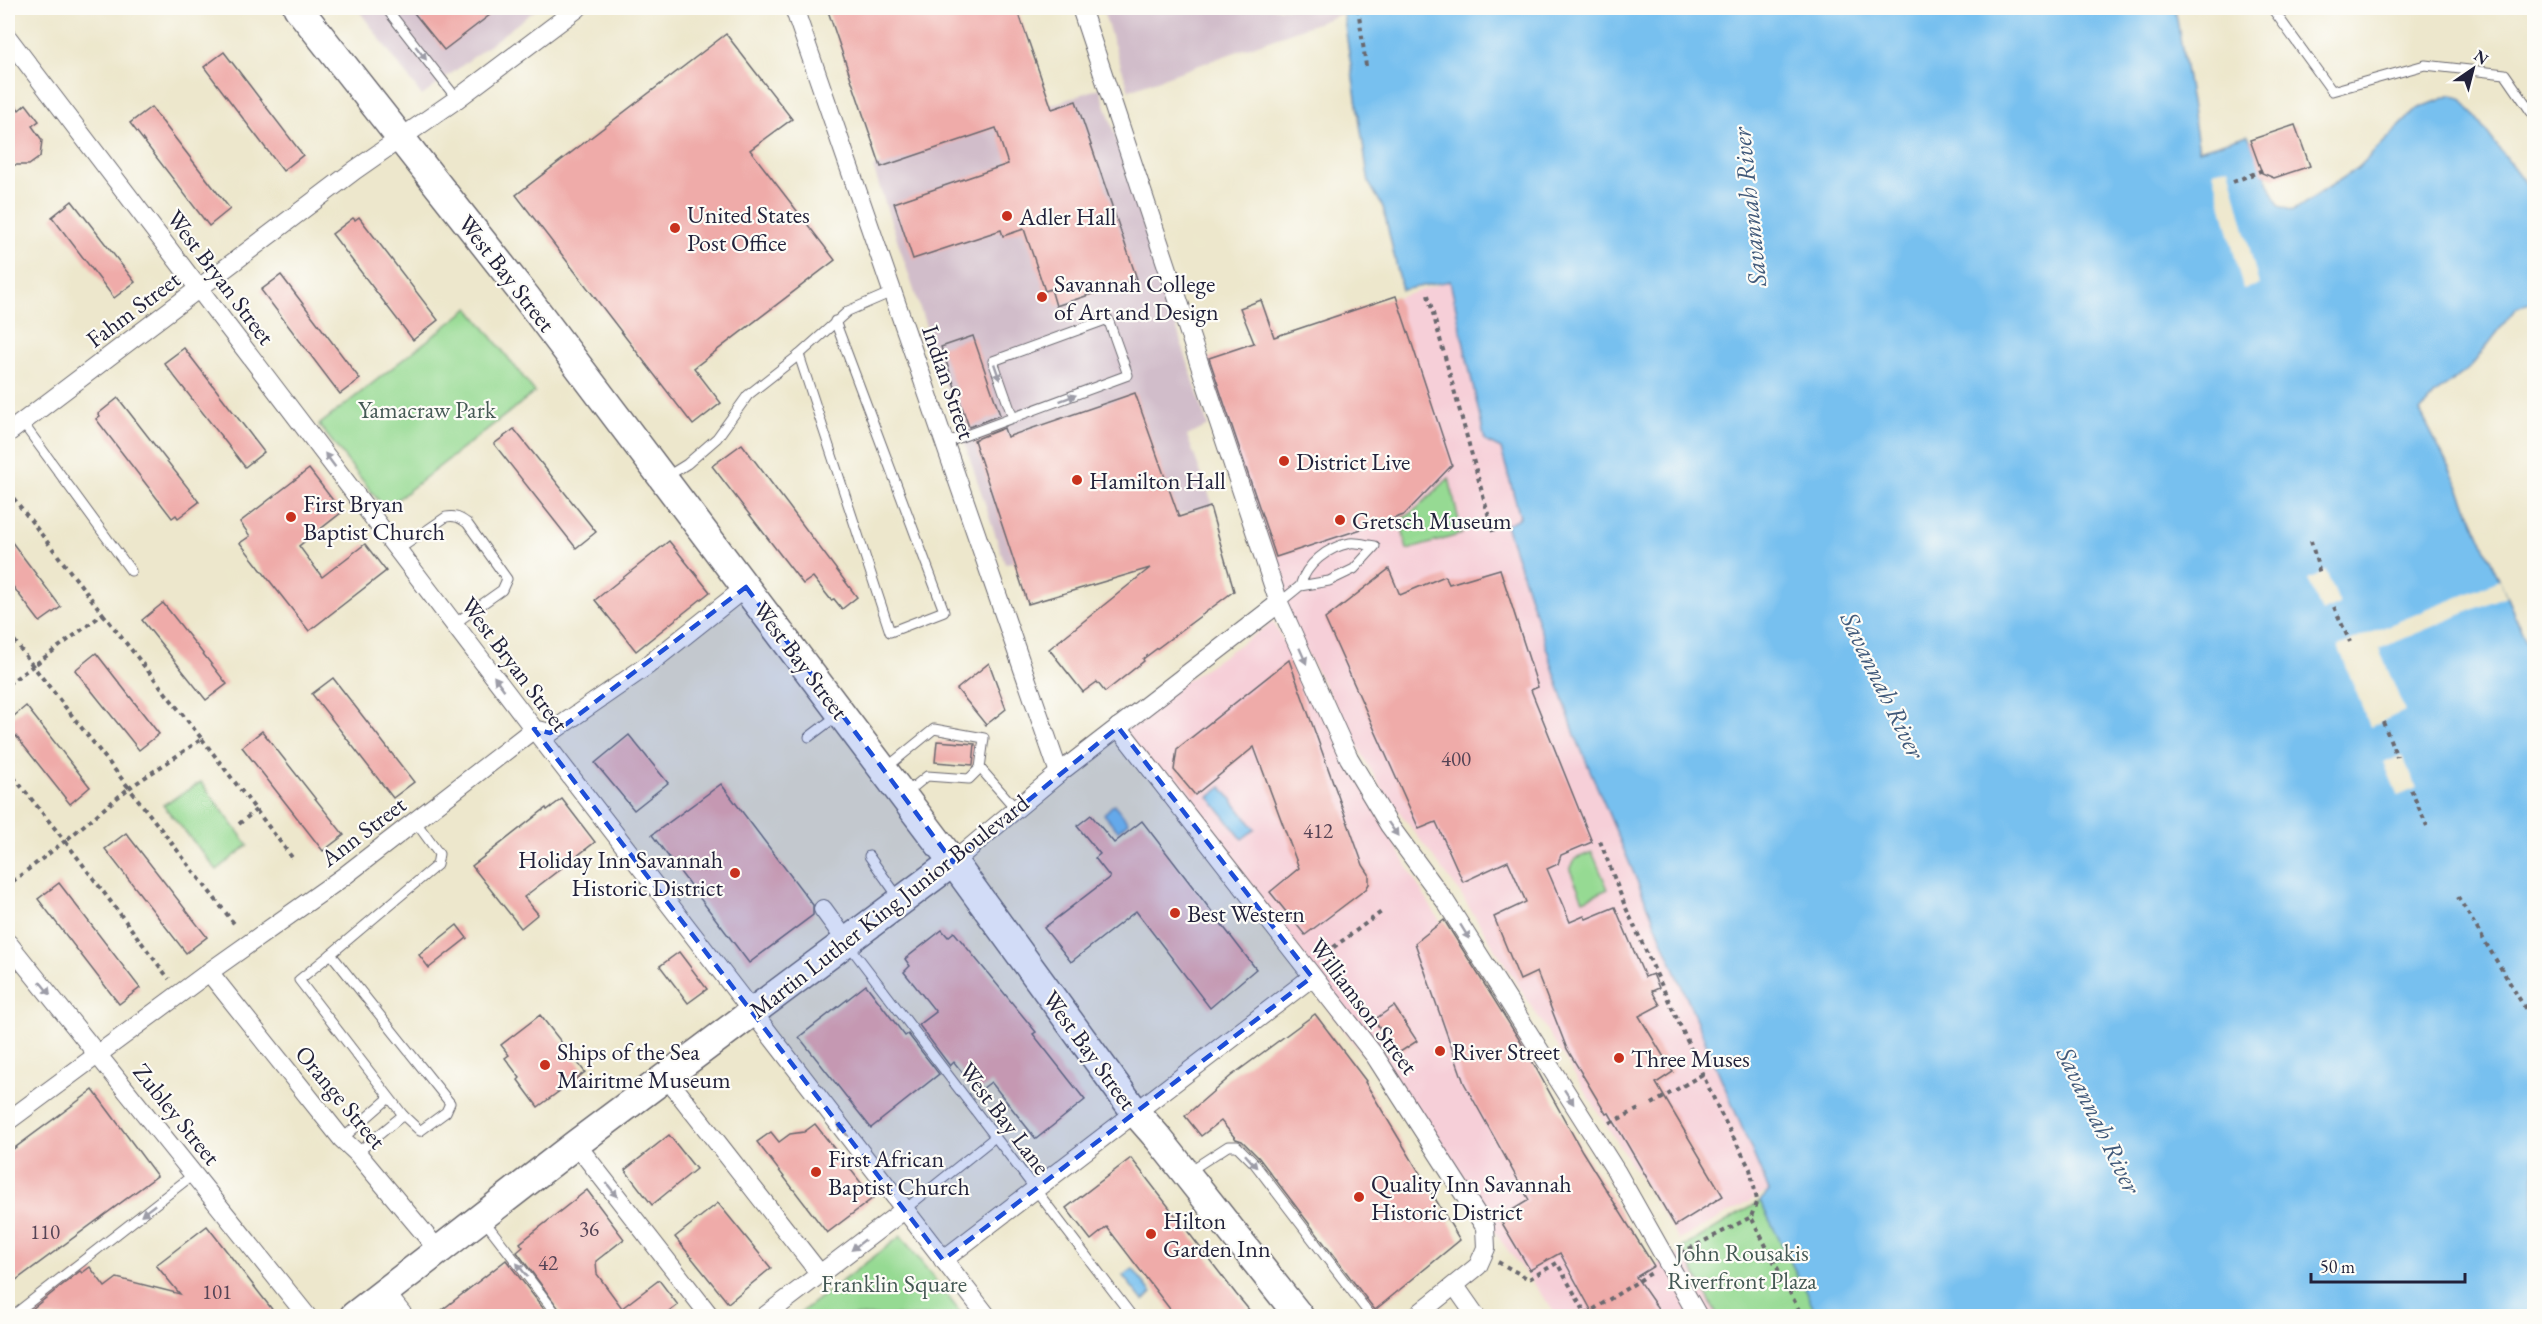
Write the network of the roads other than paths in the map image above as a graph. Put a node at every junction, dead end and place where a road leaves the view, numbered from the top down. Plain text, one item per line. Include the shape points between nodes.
1 (386, 8) edge
2 (578, 8) edge
3 (794, 8) edge
4 (1080, 8) edge
5 (306, 11) edge
6 (2274, 11) dead end
7 (8, 38) edge
8 (457, 99) junction
9 (2535, 116) edge
10 (401, 136) junction
11 (200, 289) junction
12 (892, 292) junction
13 (835, 321) junction
14 (799, 355) junction
15 (1013, 418) junction
16 (15, 428) edge
17 (945, 443) junction
18 (664, 478) junction
19 (398, 550) junction
20 (131, 571) dead end
21 (1300, 586) junction
22 (746, 587) junction
23 (1279, 603) junction
24 (454, 624) junction
25 (841, 713) junction
26 (1118, 727) junction
27 (534, 729) junction
28 (809, 737) dead end
29 (980, 768) junction
30 (884, 770) junction
31 (1059, 772) junction
32 (903, 796) junction
33 (1016, 809) junction
34 (415, 821) junction
35 (869, 856) dead end
36 (953, 862) junction
37 (901, 901) junction
38 (823, 909) dead end
39 (847, 942) junction
40 (8, 943) edge
41 (331, 954) junction
42 (1313, 970) junction
43 (209, 972) junction
44 (752, 1012) junction
45 (98, 1054) junction
46 (666, 1077) junction
47 (390, 1098) junction
48 (1136, 1113) junction
49 (403, 1115) junction
50 (8, 1121) edge
51 (995, 1137) junction
52 (342, 1139) junction
53 (576, 1144) junction
54 (357, 1153) junction
55 (1186, 1173) junction
56 (195, 1174) junction
57 (1034, 1190) junction
58 (904, 1210) junction
59 (482, 1218) junction
60 (439, 1251) junction
61 (943, 1260) junction
62 (819, 1275) junction
63 (1455, 1286) junction
64 (391, 1306) edge
65 (984, 1316) edge
66 (12, 1317) edge
67 (307, 1317) edge
68 (354, 1317) edge
69 (558, 1317) edge
70 (710, 1317) edge
71 (765, 1317) edge
72 (1132, 1317) edge
73 (1299, 1317) edge
74 (1371, 1317) edge
75 (1416, 1317) edge
76 (1476, 1317) edge
77 (1698, 1317) edge

1 -> 8 lane
2 - 8 street, Fahm Street
3 - 12 street, Indian Street
4 - 23 street
5 - 10 main road, West Bay Street
6 - 9 lane via 2332,91 2425,65 2505,74
7 - 11 street, West Bryan Street
8 - 10 street, Fahm Street
10 - 11 street, Fahm Street
10 - 18 main road, West Bay Street
11 - 16 street, Fahm Street
19 -> 11 street, West Bryan Street
12 - 13 lane via 848,311
12 - 17 street, Indian Street
13 - 14 lane
13 - 14 lane via 944,611 890,632
14 - 18 lane via 748,395 717,438
15 -> 15 lane via 1128,375 1108,319 993,361
15 - 17 lane
16 - 20 lane
17 - 31 street, Indian Street
18 - 22 main road, West Bay Street
19 - 24 street, West Bryan Street
19 - 24 lane via 446,517 460,517 467,523 507,579 502,590
21 - 21 lane via 1329,581 1354,569 1375,546 1350,543 1319,557 1303,575
21 - 23 lane
22 - 25 main road, West Bay Street
22 - 27 street via 648,665 565,724 550,733
23 - 26 street, Martin Luther King Junior Boulevard
23 -> 77 street via 1349,758 1389,825 1445,900 1616,1171
27 -> 24 street, West Bryan Street
25 - 28 lane
25 - 30 main road, West Bay Street
26 - 31 street, Martin Luther King Junior Boulevard
26 - 42 street, Williamson Street
27 - 34 street, Ann Street
27 - 44 street, West Bryan Street
29 - 30 lane via 984,738 934,729
29 - 32 lane via 969,779 927,776
29 - 33 lane
30 - 32 main road, West Bay Street
31 - 33 street, Martin Luther King Junior Boulevard
32 - 36 main road, West Bay Street
33 - 36 street, Martin Luther King Junior Boulevard
34 - 41 lane via 439,854 437,865
34 - 43 street, Ann Street
35 - 37 lane
36 - 37 main road, Martin Luther King Junior Boulevard
36 - 48 main road, West Bay Street
37 - 39 main road, Martin Luther King Junior Boulevard
38 - 39 street
39 - 44 main road, Martin Luther King Junior Boulevard
39 - 51 lane, West Bay Lane
40 -> 45 street, Zubley Street
41 - 47 lane via 299,980
41 - 49 lane via 450,1103 446,1112 420,1131
42 - 48 street
42 - 63 street, Williamson Street via 1375,1056 1485,1227 1486,1248 1478,1266
43 - 45 street, Ann Street
43 - 52 street, Orange Street
44 - 46 main road, Martin Luther King Junior Boulevard
58 -> 44 street, West Bryan Street
45 - 50 street, Ann Street
45 - 56 street, Zubley Street
46 - 53 main road, Martin Luther King Junior Boulevard
46 - 62 street
47 - 49 lane
47 - 52 lane
48 - 55 main road, West Bay Street
48 - 57 street
49 - 54 lane
51 - 57 lane, West Bay Lane
51 - 58 lane
52 - 54 street, Orange Street
53 - 59 main road, Martin Luther King Junior Boulevard
53 -> 70 street
54 - 60 street, Orange Street
55 - 73 main road, West Bay Street
55 -> 74 lane via 1228,1146 1238,1146
56 -> 66 lane
56 - 67 street, Zubley Street
57 - 61 street
57 - 72 lane, West Bay Lane
58 - 61 street, West Bryan Street
58 -> 62 street
59 - 60 main road, Martin Luther King Junior Boulevard
69 -> 59 lane
60 - 64 main road, Martin Luther King Junior Boulevard
61 - 65 street, West Bryan Street
62 - 71 street
63 - 75 street
63 - 76 street
64 - 68 main road, Martin Luther King Junior Boulevard

